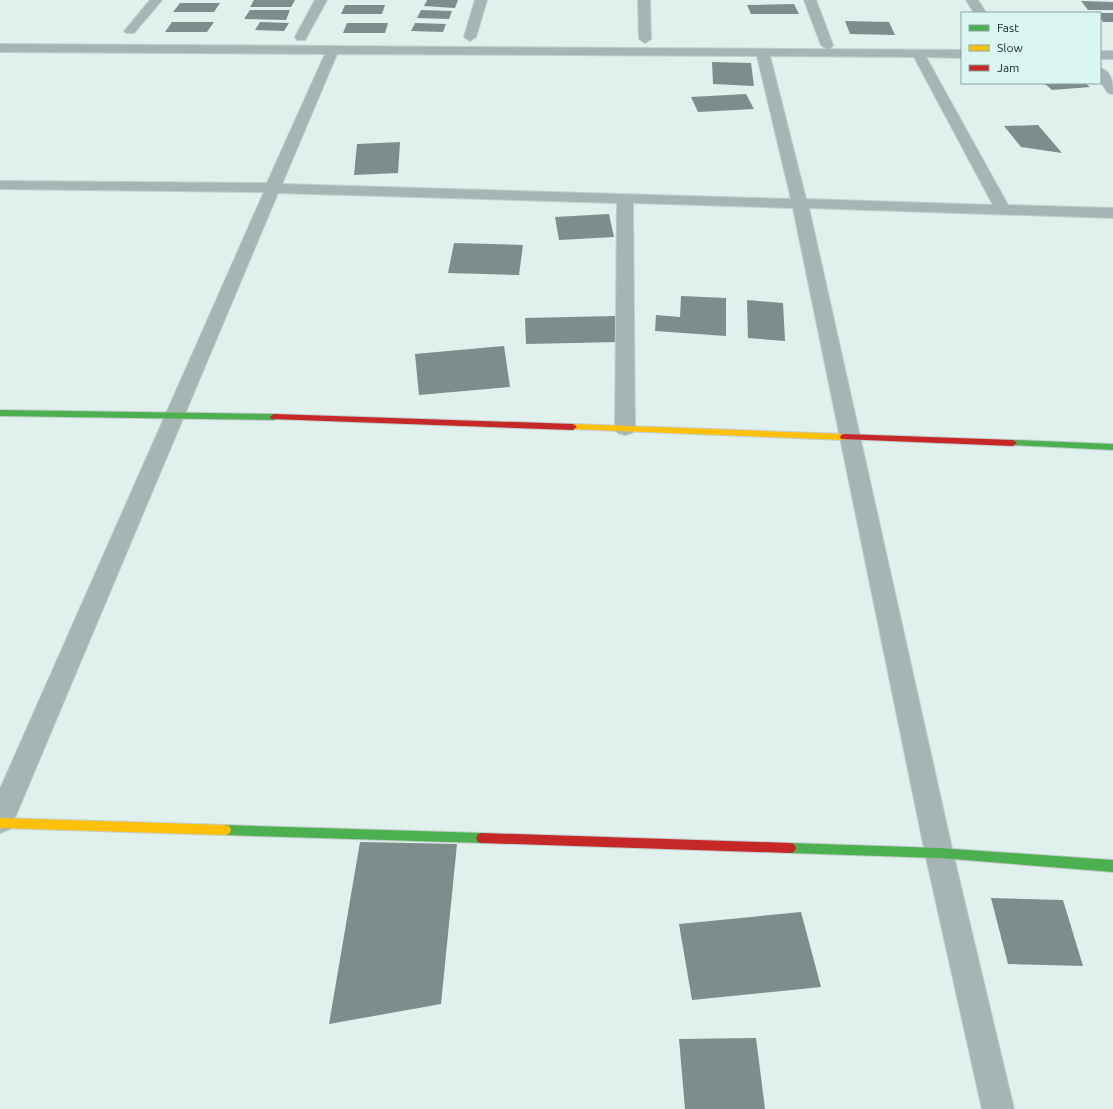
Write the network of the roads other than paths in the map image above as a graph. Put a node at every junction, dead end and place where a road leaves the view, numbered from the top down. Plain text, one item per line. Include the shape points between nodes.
1 (156, 0) edge
2 (321, 0) edge
3 (481, 0) edge
4 (644, 0) edge
5 (810, 0) edge
6 (972, 0) edge
7 (979, 12) edge
8 (130, 31) dead end
9 (300, 37) dead end
10 (470, 37) dead end
11 (645, 39) dead end
12 (827, 45) dead end
13 (0, 48) edge
14 (332, 51) junction
15 (763, 54) junction
16 (918, 54) junction
17 (961, 54) edge
18 (1101, 55) edge
19 (1113, 55) edge
20 (1101, 73) edge
21 (1113, 90) edge
22 (0, 185) edge
23 (273, 188) junction
24 (624, 199) junction
25 (800, 204) junction
26 (1003, 210) junction
27 (1113, 213) edge
28 (0, 413) edge
29 (176, 414) junction
30 (625, 428) junction
31 (851, 438) junction
32 (1113, 447) edge
33 (0, 820) edge
34 (0, 823) edge
35 (939, 853) junction
36 (1113, 866) edge
37 (998, 1109) edge

1 - 8 street
2 - 9 street
3 - 10 street
4 - 11 street
5 - 12 street
6 - 7 street
13 - 14 street
14 - 15 street
14 - 23 street
15 - 16 street
15 - 25 street
16 - 17 street
16 - 26 street
18 - 19 street
20 - 21 street
22 - 23 street
23 - 24 street
23 - 29 street
24 - 25 street
24 - 30 street
25 - 26 street
25 - 31 street
26 - 27 street
28 - 29 street
29 - 30 street
29 - 33 street
30 - 31 street
31 - 32 street
31 - 35 street
34 - 35 street
35 - 36 street
35 - 37 street

